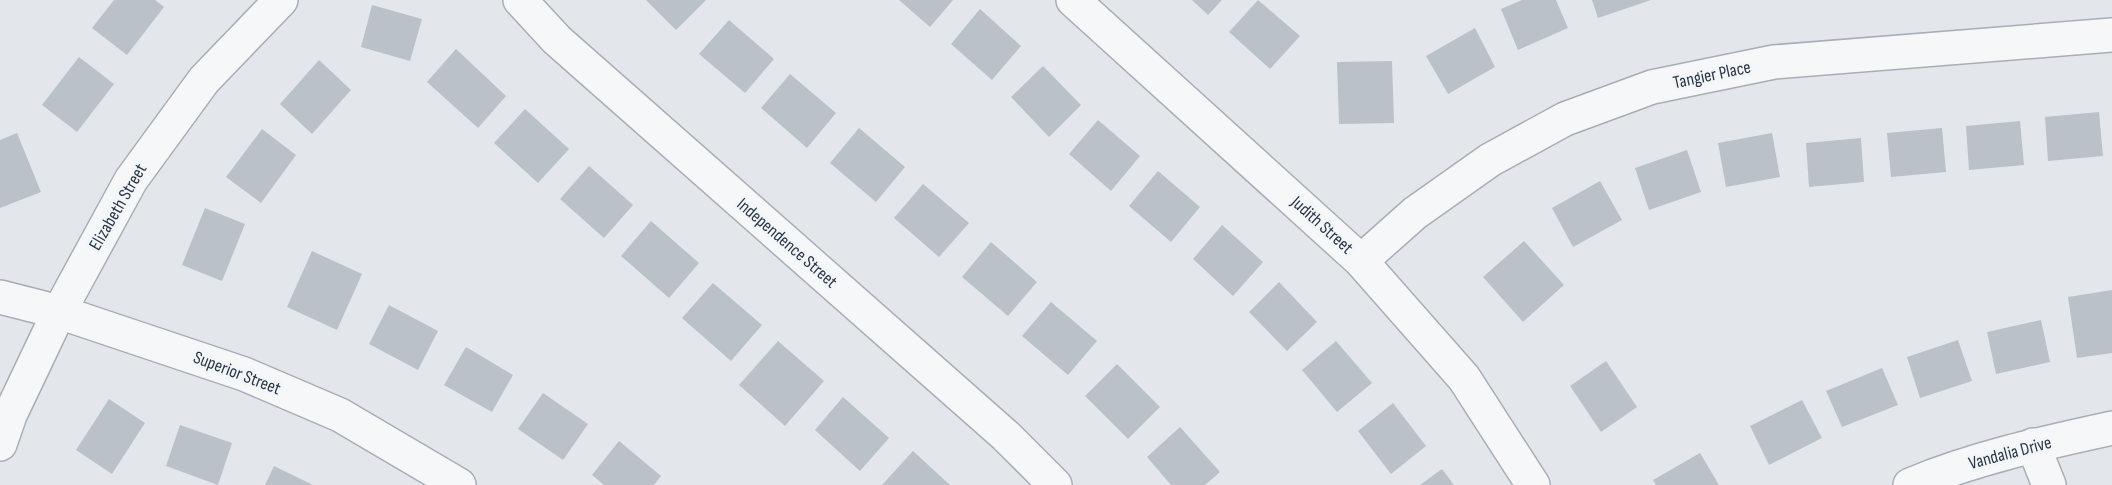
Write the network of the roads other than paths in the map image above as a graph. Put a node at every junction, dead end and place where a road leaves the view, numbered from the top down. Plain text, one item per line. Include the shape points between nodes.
1 (281, 0) edge
2 (520, 0) edge
3 (1073, 0) edge
4 (2112, 35) edge
5 (1361, 261) junction
6 (0, 297) edge
7 (59, 312) junction
8 (2112, 428) edge
9 (0, 444) edge
10 (2033, 445) junction
11 (459, 485) edge
12 (1055, 485) edge
13 (1533, 485) edge
14 (1910, 485) edge
15 (2049, 485) edge

1 - 7 street, Elizabeth Street via 204,80 130,180
2 - 12 street, Independence Street via 557,40 1006,436
3 - 5 street, Judith Street
4 - 5 street, Tangier Place via 1774,62 1652,87 1565,119 1490,160 1415,213
5 - 13 street, Judith Street via 1464,378
6 - 7 street, Superior Street
7 - 9 street, Elizabeth Street
7 - 11 street, Superior Street via 244,374 329,410
8 - 10 street, Vandalia Drive
10 - 14 street, Vandalia Drive
10 - 15 street

